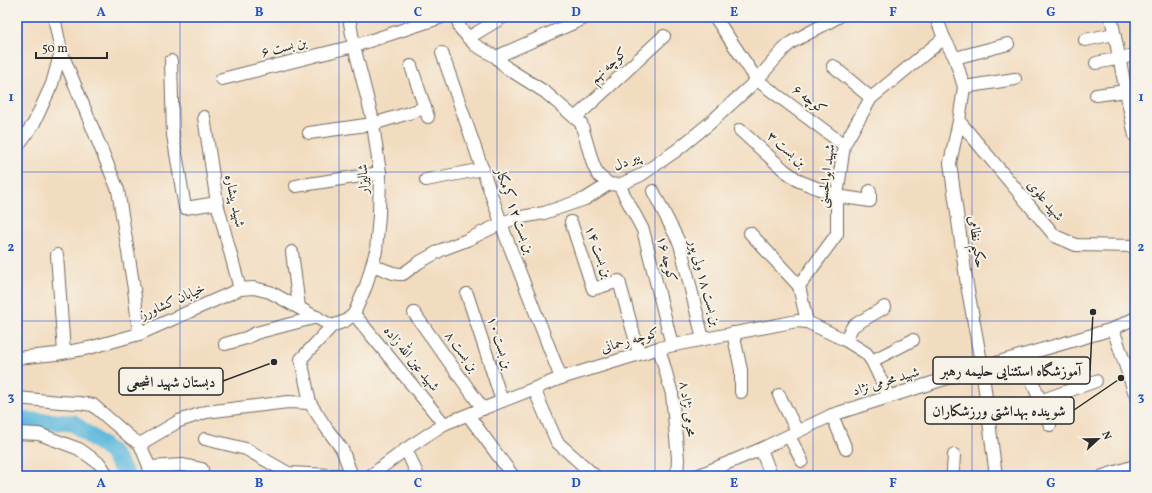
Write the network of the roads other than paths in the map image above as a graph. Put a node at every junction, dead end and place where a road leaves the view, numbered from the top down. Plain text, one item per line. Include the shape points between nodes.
1 (54, 17) edge
2 (349, 17) edge
3 (442, 17) edge
4 (457, 17) edge
5 (504, 17) edge
6 (588, 17) edge
7 (715, 17) edge
8 (838, 17) edge
9 (936, 17) edge
10 (1111, 17) edge
11 (1114, 34) junction
12 (664, 36) dead end
13 (468, 38) junction
14 (944, 38) junction
15 (1085, 40) dead end
16 (1008, 44) dead end
17 (354, 46) junction
18 (61, 51) junction
19 (442, 53) dead end
20 (1135, 55) edge
21 (496, 57) junction
22 (954, 58) junction
23 (1119, 58) junction
24 (171, 61) dead end
25 (1096, 63) dead end
26 (411, 66) dead end
27 (833, 66) dead end
28 (1015, 79) dead end
29 (222, 80) dead end
30 (757, 80) junction
31 (964, 87) junction
32 (1126, 91) junction
33 (1096, 95) dead end
34 (871, 98) junction
35 (204, 117) dead end
36 (575, 118) junction
37 (959, 121) junction
38 (373, 124) junction
39 (740, 130) dead end
40 (309, 133) dead end
41 (1135, 134) edge
42 (844, 145) junction
43 (17, 147) edge
44 (483, 169) junction
45 (380, 173) junction
46 (426, 180) dead end
47 (614, 185) junction
48 (296, 186) dead end
49 (653, 191) dead end
50 (870, 191) dead end
51 (837, 196) junction
52 (217, 203) junction
53 (571, 222) dead end
54 (502, 223) junction
55 (750, 233) dead end
56 (1135, 246) edge
57 (292, 252) dead end
58 (57, 255) dead end
59 (372, 264) junction
60 (800, 286) junction
61 (240, 289) junction
62 (467, 294) dead end
63 (299, 307) junction
64 (886, 307) dead end
65 (414, 313) dead end
66 (354, 314) junction
67 (317, 317) junction
68 (1135, 318) edge
69 (807, 322) junction
70 (332, 326) junction
71 (1113, 329) junction
72 (733, 333) junction
73 (139, 334) junction
74 (703, 339) junction
75 (845, 340) junction
76 (914, 340) dead end
77 (225, 344) dead end
78 (672, 345) junction
79 (659, 348) junction
80 (64, 352) junction
81 (639, 353) junction
82 (1022, 356) junction
83 (17, 358) edge
84 (872, 361) junction
85 (982, 367) junction
86 (561, 378) junction
87 (1096, 381) dead end
88 (534, 389) junction
89 (741, 392) dead end
90 (1135, 394) edge
91 (780, 395) dead end
92 (889, 397) junction
93 (17, 398) edge
94 (502, 401) junction
95 (1040, 402) junction
96 (310, 403) junction
97 (483, 409) junction
98 (468, 415) junction
99 (832, 415) junction
100 (444, 424) junction
101 (1050, 425) dead end
102 (17, 433) edge
103 (793, 433) junction
104 (205, 439) dead end
105 (140, 444) junction
106 (406, 449) junction
107 (761, 449) junction
108 (846, 449) dead end
109 (954, 455) dead end
110 (802, 461) dead end
111 (1135, 466) edge
112 (202, 469) dead end
113 (768, 470) dead end
114 (151, 471) edge
115 (108, 476) edge
116 (352, 476) edge
117 (370, 476) edge
118 (418, 476) edge
119 (513, 476) edge
120 (595, 476) edge
121 (677, 476) edge
122 (697, 476) edge
123 (954, 476) edge
124 (996, 476) edge
125 (1102, 476) edge

1 - 18 street
2 - 17 street, شالیزار
3 - 17 street, بن بست ۶
4 - 13 street, پیر دل via 460,28
5 - 13 street
6 - 21 street
7 - 30 street, کوچه ۶
8 - 30 street, پیر دل via 792,42
9 - 14 street, حکیم نظامی
10 - 11 street
11 - 15 street
11 - 23 street
12 - 36 street, کوچه نهم
13 - 21 street, پیر دل
14 - 22 street, حکیم نظامی
14 - 34 street, شهید ابوالحسنی
16 - 22 street
17 - 29 street, بن بست ۶
17 - 38 street, شالیزار
18 - 43 street via 49,91 34,123
18 - 73 street via 118,190
19 - 44 street, بن بست ۱۲ کرمکار
20 - 23 street
21 - 36 street, پیر دل via 507,68 545,92
22 - 31 street, حکیم نظامی
23 - 25 street
23 - 32 street
24 - 52 street via 173,135 185,208
26 - 38 street via 426,112
27 - 34 street
28 - 31 street
30 - 42 street, کوچه ۶
30 - 47 street, پیر دل via 677,150 641,175
31 - 37 street, حکیم نظامی
32 - 33 street
32 - 41 street
34 - 42 street, شهید ابوالحسنی
35 - 52 street, شهید پیشاره
36 - 47 street, پیر دل via 580,123 598,175
37 - 56 street, شهید علوی via 1055,236 1076,246
37 - 85 street, حکیم نظامی via 950,163 967,285
38 - 40 street
38 - 45 street, شالیزار
39 - 51 street, بن بست ۳ via 799,181
42 - 51 street, شهید ابوالحسنی
44 - 46 street
44 - 54 street, بن بست ۱۲ کرمکار
45 - 48 street
45 - 59 street, شالیزار via 378,230
47 - 54 street via 585,199 544,213
47 - 78 street, کوچه ۱۶ via 643,230
49 - 74 street, بن بست ۱۸ ولی پور via 680,244
50 - 51 street, بن بست ۳ via 870,201
51 - 60 street, شهید ابوالحسنی via 837,234
52 - 61 street, شهید پیشاره
53 - 81 street, بن بست ۱۴ via 593,289 619,281
54 - 59 street via 442,250 403,274 393,273
54 - 86 street, بن بست ۱۲ کرمکار
55 - 60 street
57 - 63 street
58 - 80 street
59 - 66 street, شالیزار
60 - 69 street
61 - 63 street, خیابان کشاورز via 254,288 270,292
61 - 73 street, خیابان کشاورز
62 - 94 street, بن بست ۱۰
63 - 67 street, خیابان کشاورز
64 - 75 street via 853,326
65 - 97 street, بن بست ۸
66 - 70 street
66 - 100 street, شهید عین الله زاده
67 - 70 street, خیابان کشاورز
67 - 77 street
68 - 71 street, شهید محرمی نژاد
69 - 72 street, کوچه رحمانی via 797,321
69 - 75 street, کوچه رحمانی
70 - 96 street via 300,359
71 - 82 street, شهید محرمی نژاد
71 - 90 street
72 - 74 street, کوچه رحمانی
72 - 89 street via 741,370
73 - 80 street, خیابان کشاورز
74 - 78 street, کوچه رحمانی
75 - 84 street, کوچه رحمانی via 866,353
76 - 84 street
78 - 79 street, کوچه رحمانی
79 - 81 street, کوچه رحمانی
79 - 121 street, محرمی نژاد ۸ via 672,394 678,459
80 - 83 street, خیابان کشاورز
81 - 86 street, کوچه رحمانی
82 - 85 street, شهید محرمی نژاد
82 - 95 street
84 - 92 street, کوچه رحمانی
85 - 92 street, شهید محرمی نژاد
85 - 124 street, حکیم نظامی
86 - 88 street, کوچه رحمانی
87 - 95 street
88 - 94 street, کوچه رحمانی
88 - 120 street via 557,442
91 - 103 street
92 - 99 street, شهید محرمی نژاد
93 - 105 street via 93,405
94 - 97 street, کوچه رحمانی
95 - 101 street
96 - 105 street via 288,402 206,412 179,421
96 - 116 street via 342,449
97 - 98 street, کوچه رحمانی
98 - 100 street, کوچه رحمانی
98 - 119 street
99 - 103 street, شهید محرمی نژاد
99 - 108 street
100 - 106 street, کوچه رحمانی
102 - 115 street via 39,434 80,449 100,464
103 - 107 street, شهید محرمی نژاد
103 - 110 street
104 - 116 street via 246,448 288,473
105 - 114 street
106 - 117 street, کوچه رحمانی
106 - 118 street
107 - 113 street
107 - 122 street, شهید محرمی نژاد
109 - 123 street
111 - 125 street
112 - 114 street via 183,465

